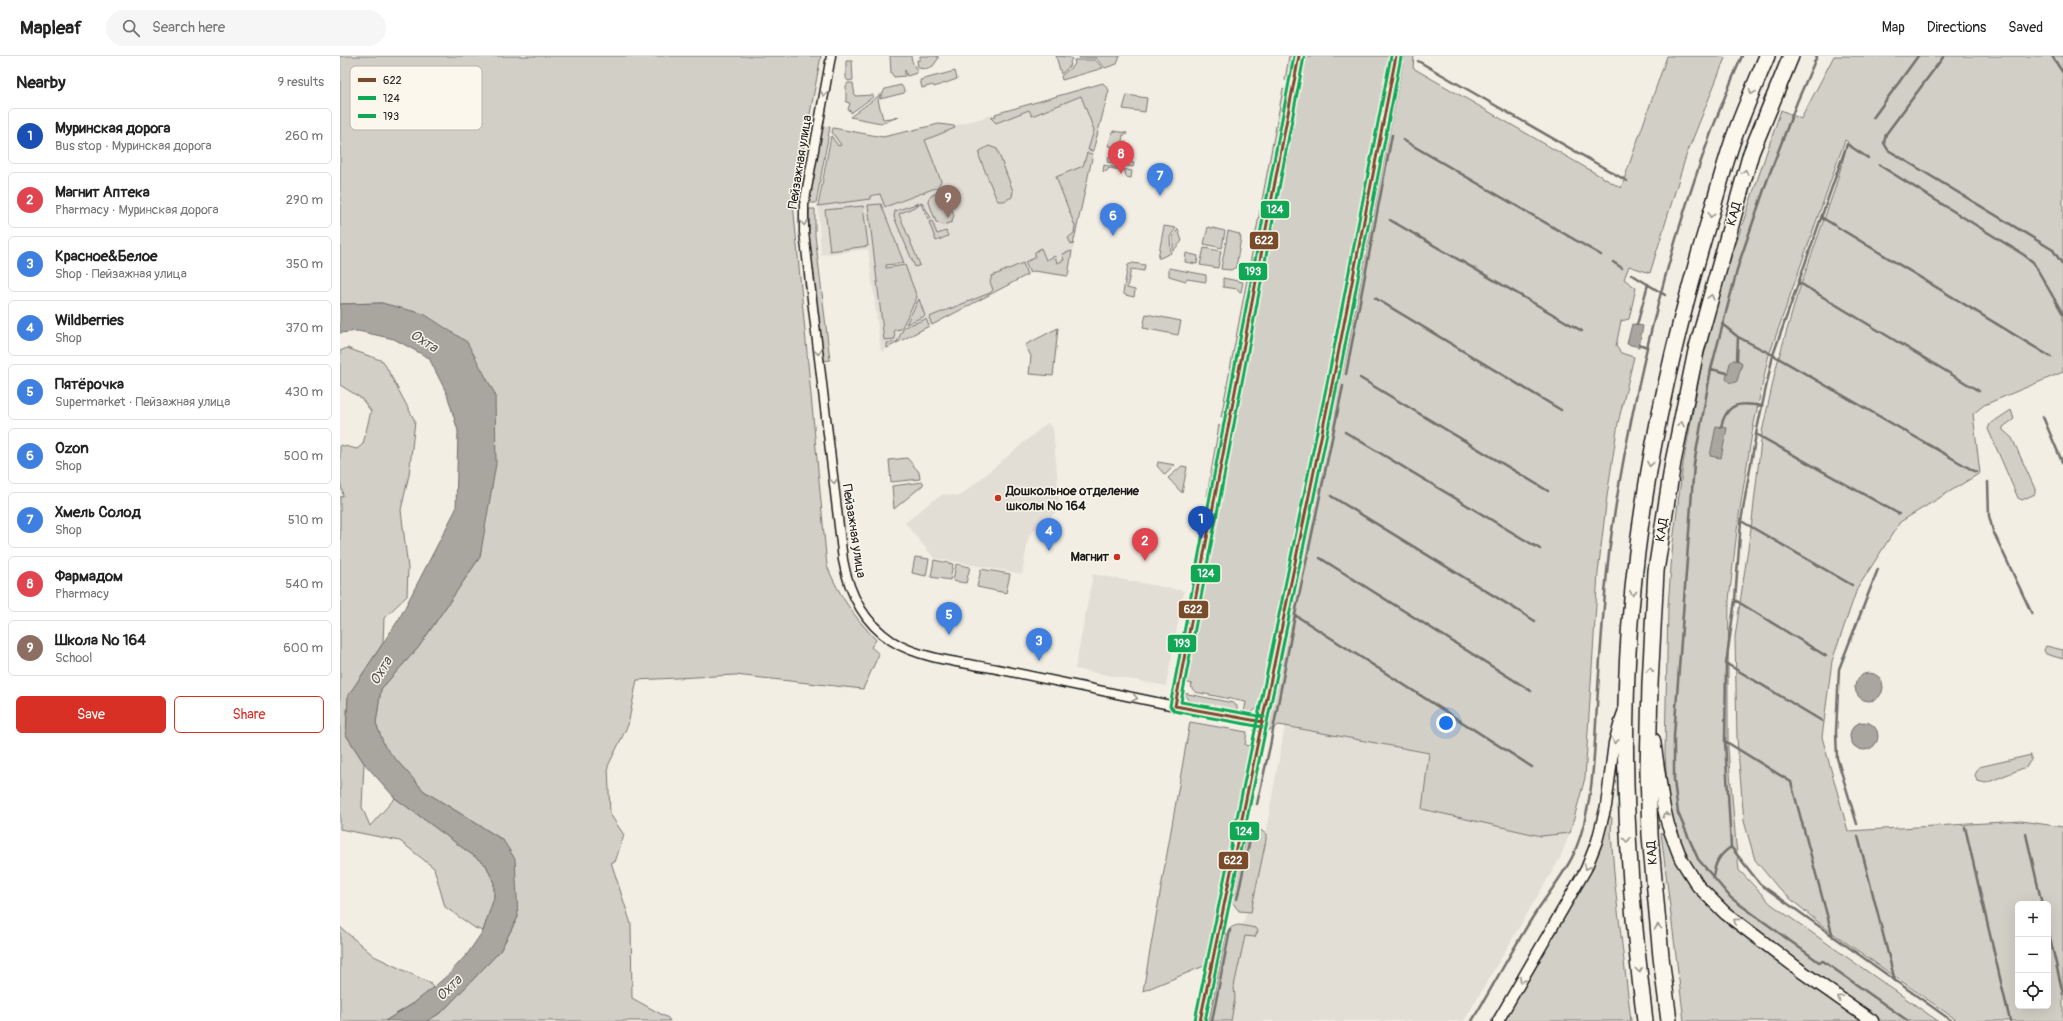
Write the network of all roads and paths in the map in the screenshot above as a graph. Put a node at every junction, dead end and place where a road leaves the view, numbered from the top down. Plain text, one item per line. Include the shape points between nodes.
1 (831, 56) edge
2 (1300, 56) edge
3 (1396, 56) edge
4 (1767, 56) edge
5 (1791, 56) edge
6 (1626, 703) junction
7 (1175, 706) junction
8 (1649, 709) junction
9 (1263, 722) junction
10 (1200, 1021) edge
11 (1498, 1021) edge
12 (1645, 1021) edge
13 (1669, 1021) edge
14 (1872, 1021) edge

1 -> 7 street, Пейзажная улица via 804,205 804,232 843,560 847,578 860,609 871,623 893,641 908,649
2 - 7 street
3 - 9 street
4 -> 6 highway, КАД via 1732,143 1675,344 1651,458 1634,571
8 -> 5 highway, КАД via 1656,571 1673,462 1696,351 1751,153
6 -> 11 street via 1614,743 1606,806 1595,848 1586,869
6 -> 12 highway, КАД via 1627,837
7 - 9 street, Пейзажная улица
13 -> 8 highway, КАД via 1650,835
14 -> 8 main road via 1725,913 1698,886 1681,859 1668,825
9 - 10 street

